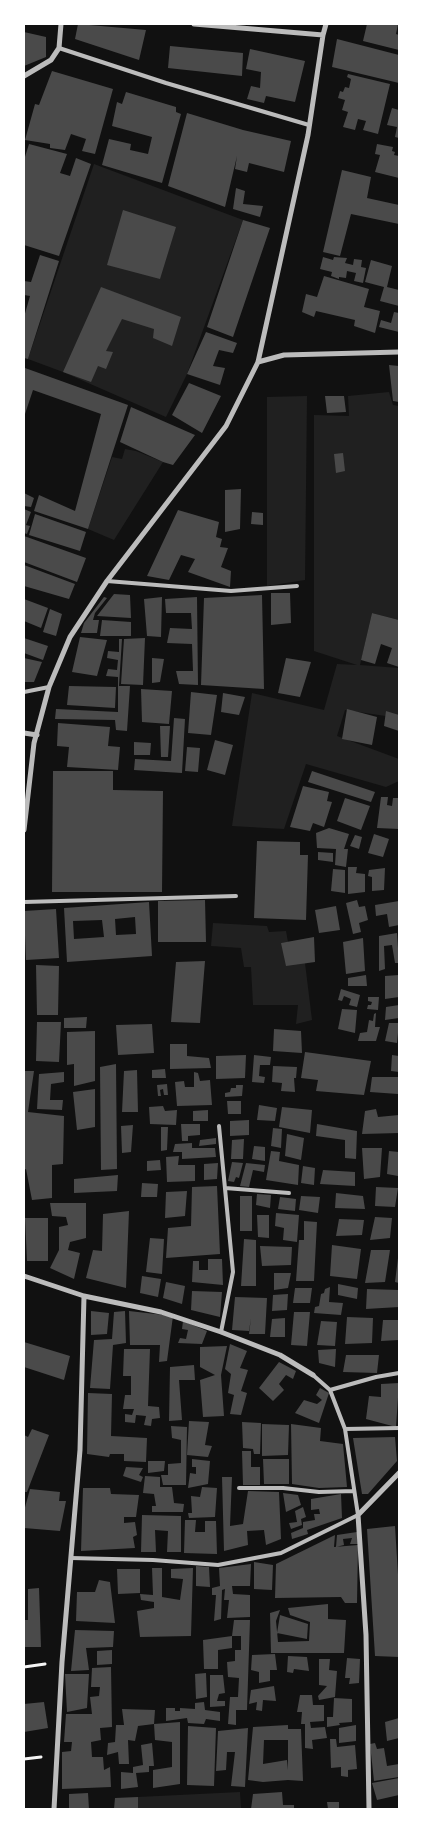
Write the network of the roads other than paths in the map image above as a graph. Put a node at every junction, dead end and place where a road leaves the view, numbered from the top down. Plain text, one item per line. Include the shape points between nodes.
1 (61, 24) edge
2 (194, 24) edge
3 (326, 24) edge
4 (323, 35) junction
5 (59, 48) junction
6 (24, 76) edge
7 (309, 125) junction
8 (399, 352) edge
9 (258, 362) junction
10 (107, 581) junction
11 (297, 586) dead end
12 (49, 688) junction
13 (24, 692) edge
14 (24, 733) edge
15 (37, 735) junction
16 (24, 830) edge
17 (236, 896) dead end
18 (24, 902) edge
19 (219, 1126) dead end
20 (225, 1188) junction
21 (289, 1193) dead end
22 (24, 1276) edge
23 (84, 1296) junction
24 (222, 1332) junction
25 (399, 1373) edge
26 (313, 1375) joint
27 (330, 1390) junction
28 (399, 1428) edge
29 (345, 1429) junction
30 (399, 1473) edge
31 (239, 1488) dead end
32 (354, 1491) junction
33 (358, 1515) junction
34 (71, 1558) junction
35 (54, 1809) edge
36 (368, 1809) edge

1 - 5 street
2 - 4 street
3 - 4 street
4 - 7 street
5 - 6 street via 51,60
5 - 7 lane
7 - 9 street
8 - 9 street via 284,355
9 - 10 street via 226,426
10 - 11 lane via 231,590
10 - 12 street via 70,637
12 - 13 lane
12 - 15 street
14 - 15 street
15 - 16 street
17 - 18 lane
19 - 20 lane
20 - 21 lane
20 - 24 lane via 233,1272
22 - 23 street
23 - 24 street via 160,1312
23 - 34 street via 80,1450
24 - 26 street via 280,1355
25 - 27 lane
26 - 27 lane
27 - 29 lane
28 - 29 lane
29 - 32 lane
30 - 33 street
31 - 32 lane
32 - 33 lane
33 - 34 lane via 281,1553 218,1564
33 - 36 street via 366,1636
34 - 35 street

